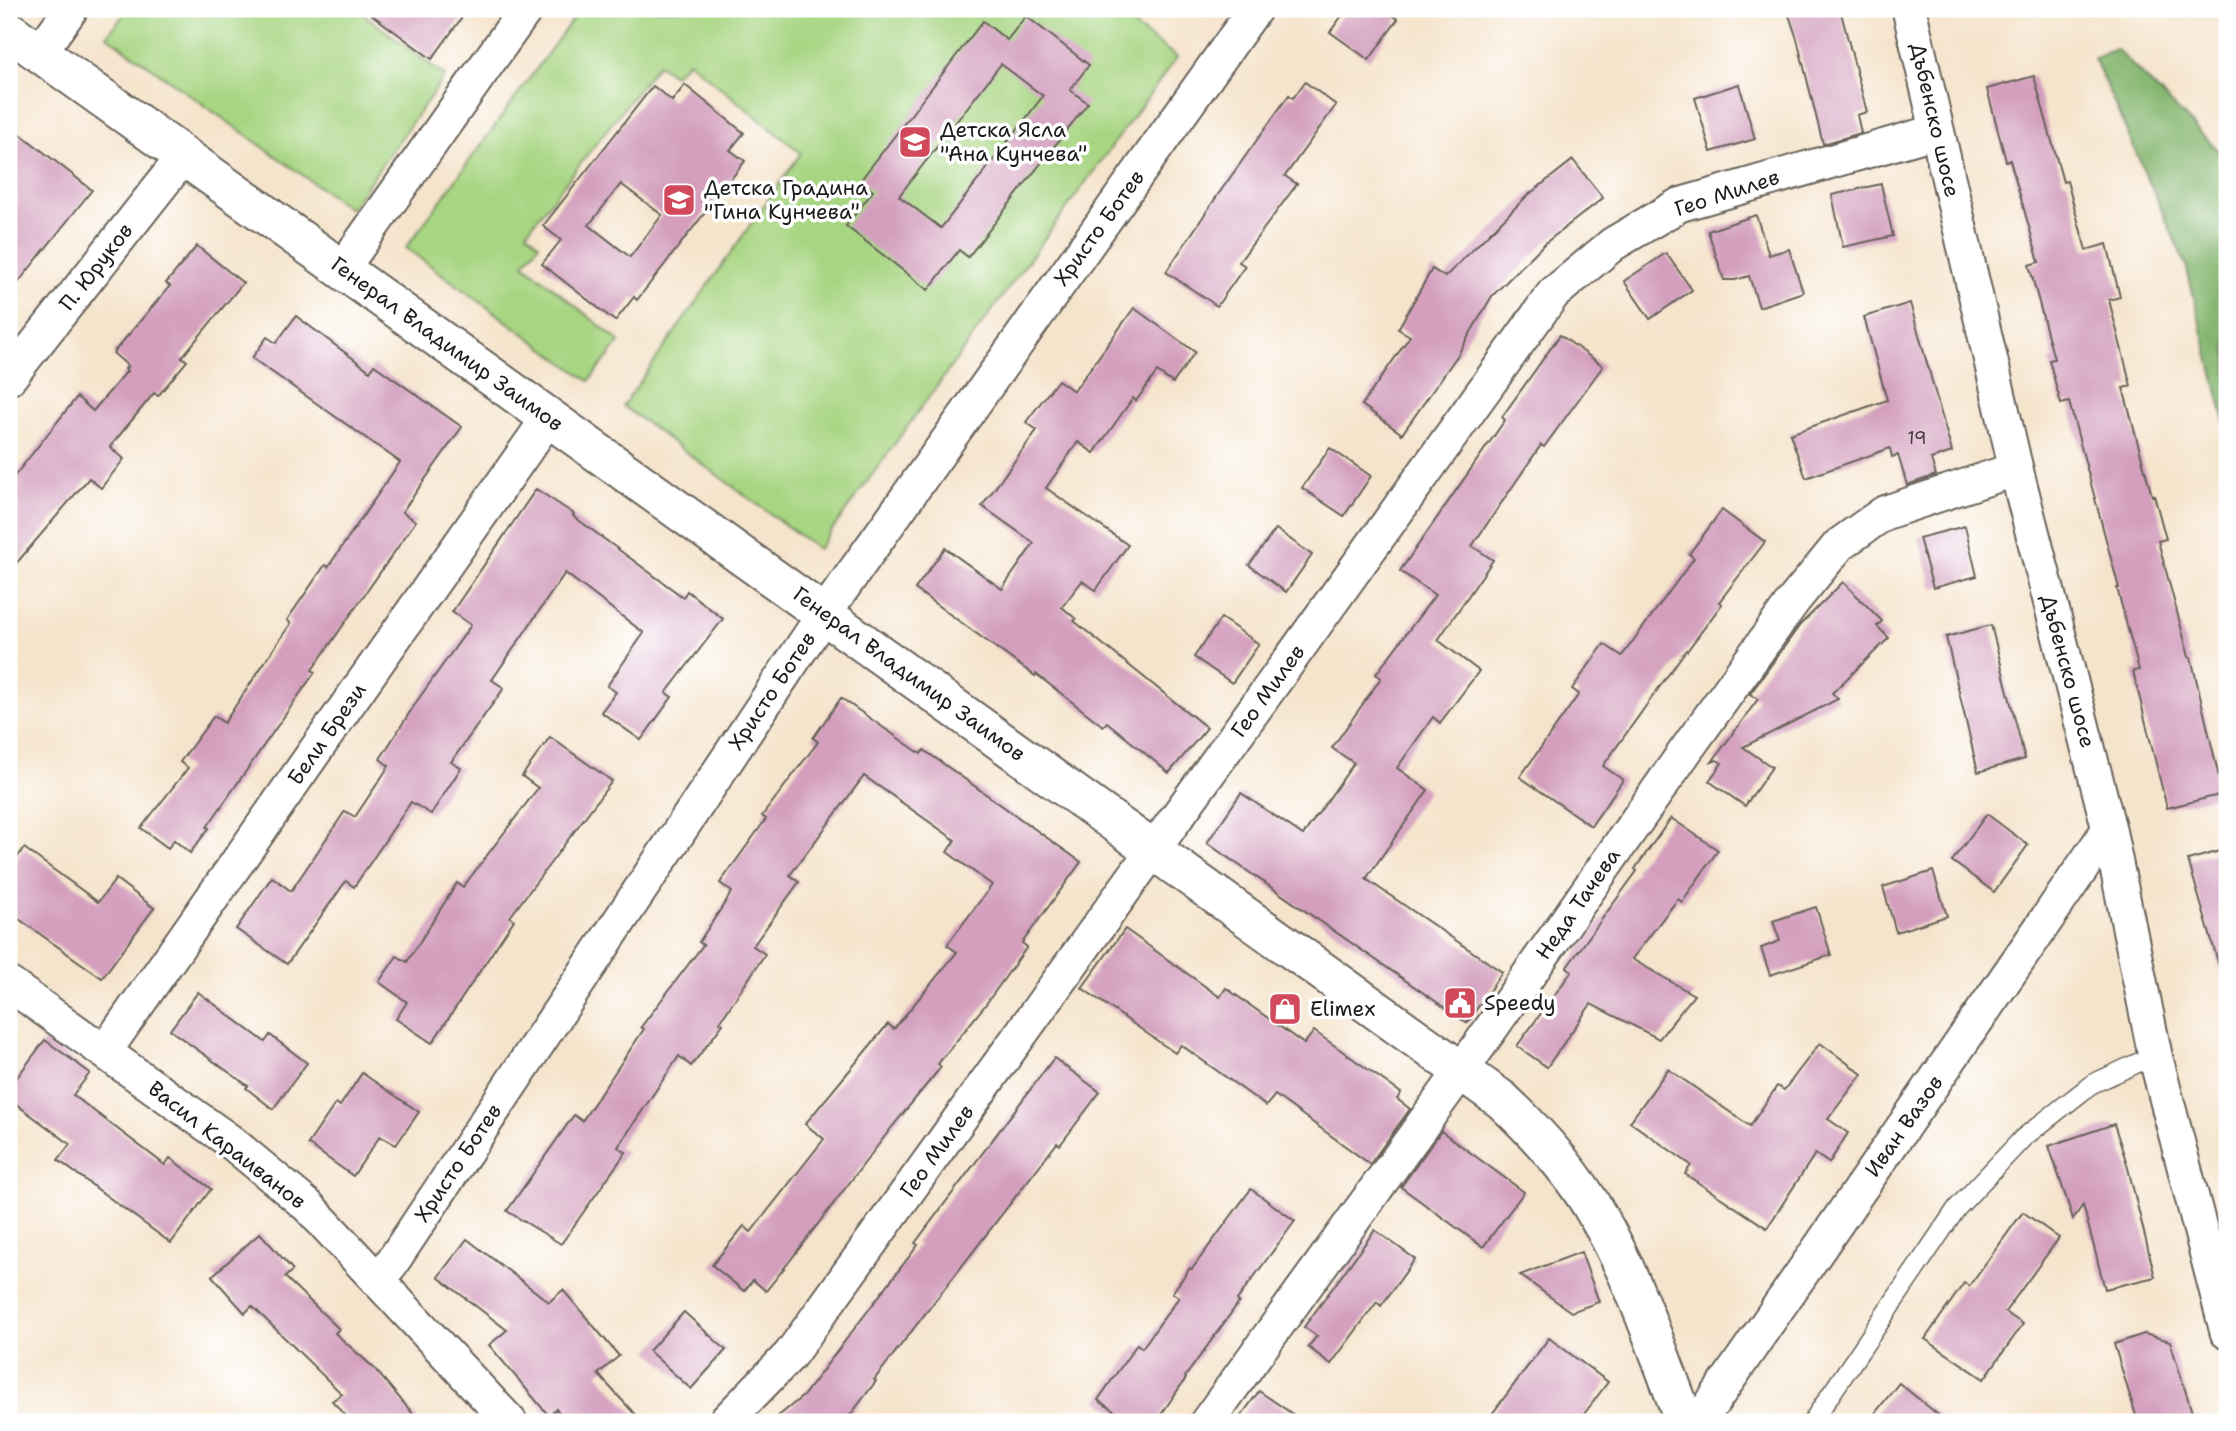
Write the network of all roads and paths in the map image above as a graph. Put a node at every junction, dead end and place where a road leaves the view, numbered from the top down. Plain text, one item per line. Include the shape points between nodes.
1 (71, 9) edge
2 (526, 9) edge
3 (1255, 9) edge
4 (1909, 9) edge
5 (24, 42) edge
6 (1937, 131) junction
7 (184, 156) junction
8 (342, 269) junction
9 (9, 378) edge
10 (549, 417) junction
11 (2016, 470) junction
12 (824, 614) junction
13 (2109, 829) junction
14 (1155, 850) junction
15 (9, 984) edge
16 (105, 1051) junction
17 (2155, 1055) junction
18 (1462, 1070) junction
19 (379, 1282) junction
20 (2227, 1332) edge
21 (494, 1416) edge
22 (725, 1422) edge
23 (1207, 1422) edge
24 (1685, 1422) edge
25 (1699, 1422) edge
26 (1812, 1422) edge

1 - 5 street
2 - 8 street
3 - 12 street, Христо Ботев
4 - 6 street, Дъбенско шосе
5 - 7 street, Генерал Владимир Заимов
6 - 11 street, Дъбенско шосе
6 - 14 street, Гео Милев via 1679,205 1613,244 1553,294
7 - 8 street, Генерал Владимир Заимов
7 - 9 street, П. Юруков
8 - 10 street, Генерал Владимир Заимов
10 - 12 street, Генерал Владимир Заимов
10 - 16 street, Бели Брези
11 - 13 street, Дъбенско шосе
11 - 18 street, Неда Тачева via 1885,513 1839,545 1684,753
12 - 14 street, Генерал Владимир Заимов
12 - 19 street, Христо Ботев
13 - 17 street, Дъбенско шосе
13 - 25 street, Иван Вазов
14 - 18 street, Генерал Владимир Заимов
14 - 22 street, Гео Милев via 790,1355
15 - 16 street, Васил Караиванов
16 - 19 street, Васил Караиванов via 231,1142 308,1206
17 - 20 street, Дъбенско шосе
17 - 26 lane via 2092,1084 2023,1138 1958,1208
18 - 23 street, Неда Тачева
18 - 24 street, Генерал Владимир Заимов via 1532,1128 1597,1213 1621,1259
19 - 21 street, Васил Караиванов

